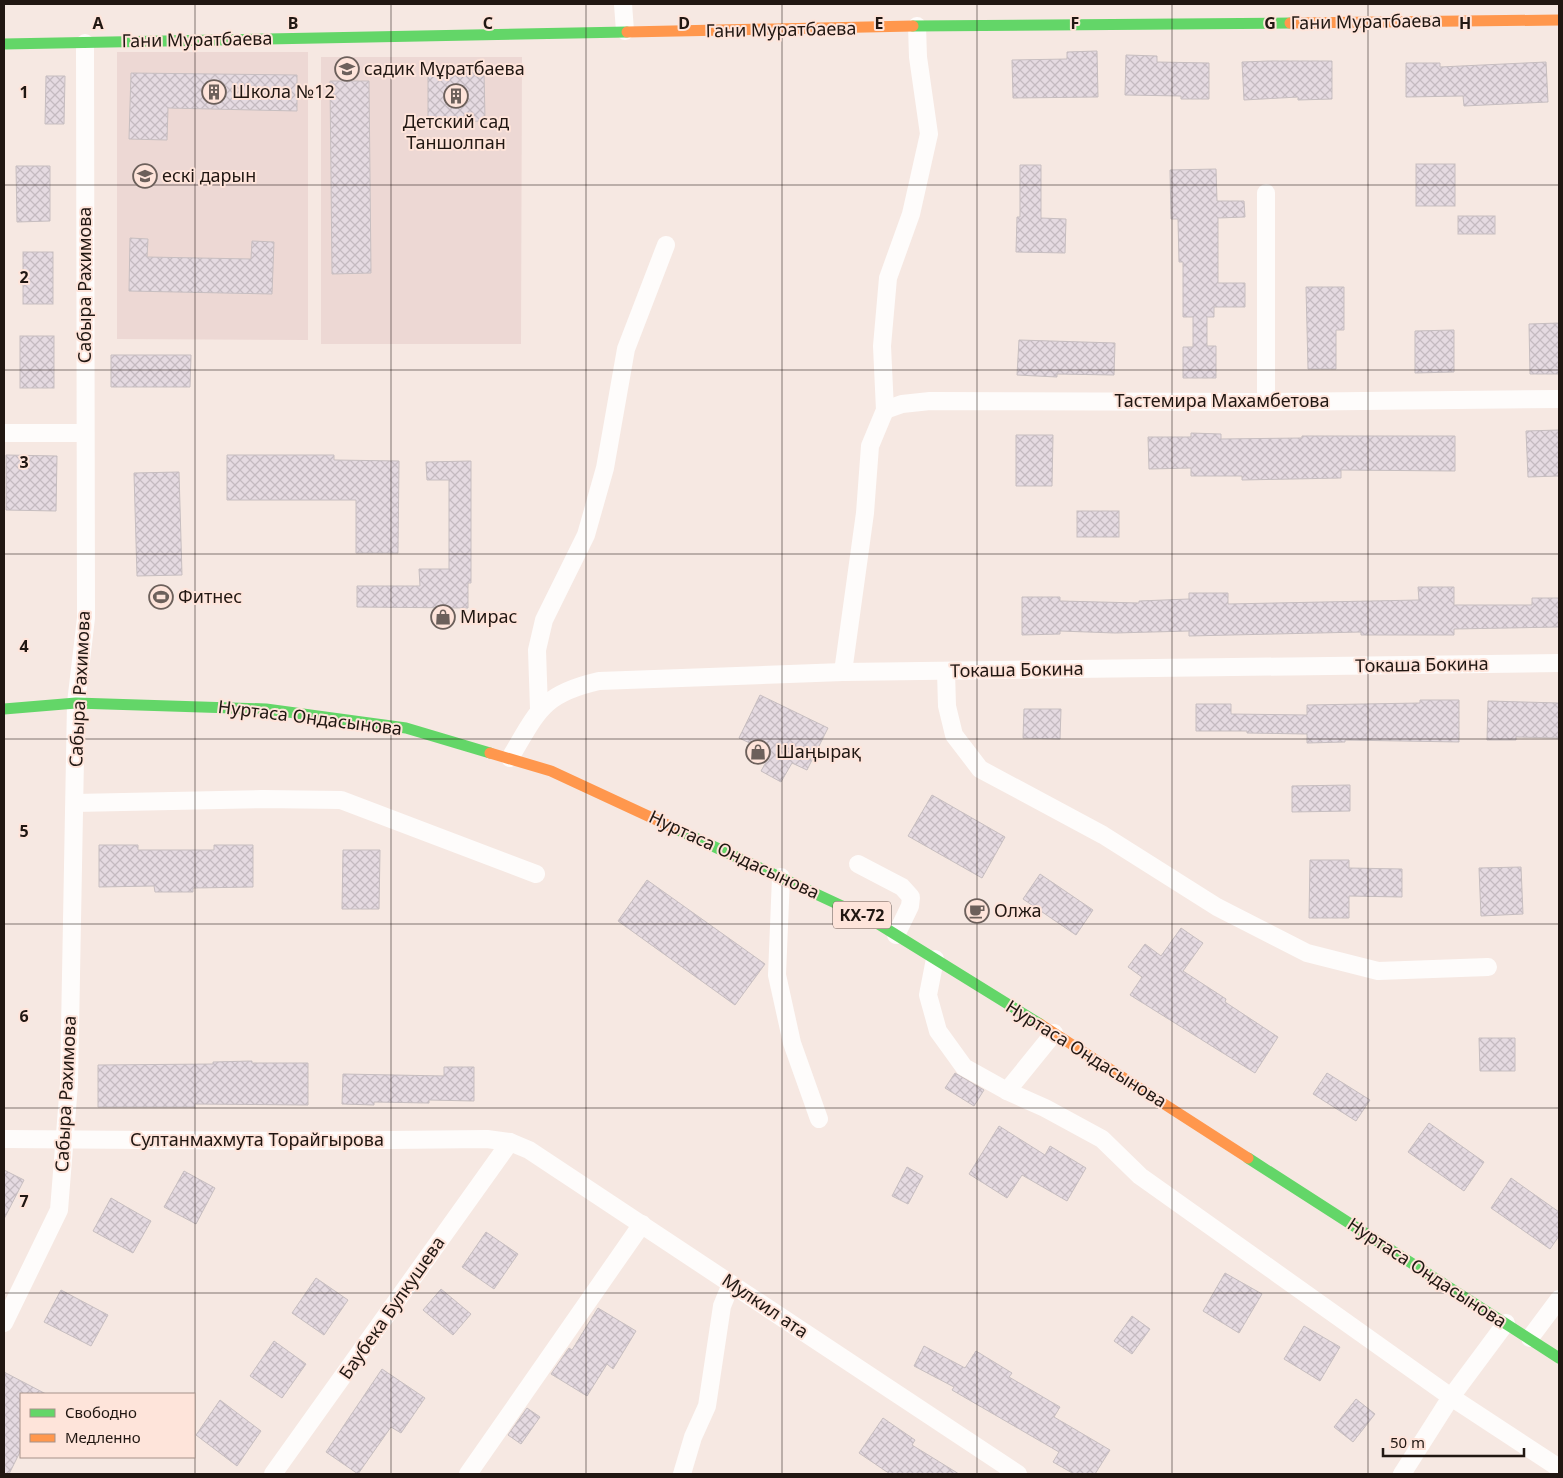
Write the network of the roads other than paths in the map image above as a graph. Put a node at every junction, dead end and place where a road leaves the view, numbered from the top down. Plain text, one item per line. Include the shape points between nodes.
1 (623, 4) edge
2 (1559, 20) edge
3 (917, 26) junction
4 (625, 31) junction
5 (85, 43) junction
6 (4, 44) edge
7 (1266, 193) dead end
8 (666, 245) dead end
9 (1559, 399) edge
10 (1266, 402) junction
11 (885, 410) junction
12 (4, 433) edge
13 (84, 433) junction
14 (1559, 663) edge
15 (946, 671) junction
16 (843, 672) junction
17 (76, 703) junction
18 (4, 709) edge
19 (539, 709) junction
20 (510, 758) junction
21 (75, 803) junction
22 (858, 864) dead end
23 (536, 874) dead end
24 (781, 877) junction
25 (896, 934) junction
26 (935, 959) junction
27 (1488, 967) dead end
28 (1054, 1033) junction
29 (1007, 1091) junction
30 (819, 1119) dead end
31 (4, 1139) edge
32 (66, 1140) junction
33 (510, 1142) junction
34 (642, 1224) junction
35 (731, 1284) junction
36 (1559, 1300) edge
37 (4, 1323) edge
38 (1506, 1323) junction
39 (1530, 1338) junction
40 (1559, 1358) edge
41 (1452, 1398) junction
42 (1559, 1468) edge
43 (273, 1474) edge
44 (468, 1474) edge
45 (682, 1474) edge
46 (1018, 1474) edge
47 (1402, 1474) edge

1 - 4 street
2 - 3 main road, Гани Муратбаева
3 - 4 main road, Гани Муратбаева
3 - 11 street via 918,58 929,134 911,214 888,278 882,346
4 - 5 main road, Гани Муратбаева
5 - 6 main road, Гани Муратбаева
5 - 13 street, Сабыра Рахимова
7 - 10 street
8 - 19 street via 626,350 605,468 586,535 544,620 537,650
9 - 10 street, Тастемира Махамбетова
10 - 11 street, Тастемира Махамбетова via 930,400
11 - 16 street via 870,446 865,513
12 - 13 street
13 - 17 street, Сабыра Рахимова via 86,618
14 - 15 street, Токаша Бокина
15 - 16 street, Токаша Бокина
15 - 27 street via 947,706 954,735 980,769 1103,835 1217,907 1307,953 1378,971
16 - 19 street, Токаша Бокина via 599,681 554,696
17 - 18 main road, Нуртаса Ондасынова / КХ-72
17 - 20 main road, Нуртаса Ондасынова / КХ-72 via 293,712 406,728
17 - 21 street, Сабыра Рахимова
19 - 20 street, Токаша Бокина
20 - 24 main road, Нуртаса Ондасынова / КХ-72 via 559,775
21 - 23 street via 341,800
21 - 32 street, Сабыра Рахимова via 70,1084
22 - 25 street via 902,887 911,897
24 - 25 main road, Нуртаса Ондасынова / КХ-72
24 - 30 street via 777,975 792,1042
25 - 26 main road, Нуртаса Ондасынова / КХ-72
26 - 28 main road, Нуртаса Ондасынова / КХ-72
26 - 29 street via 928,995 938,1031 964,1067
28 - 29 street
28 - 38 main road, Нуртаса Ондасынова / КХ-72
29 - 41 street via 1102,1139 1140,1176
31 - 32 street, Султанмахмута Торайгырова
32 - 33 street, Султанмахмута Торайгырова via 488,1139
32 - 37 street, Сабыра Рахимова via 59,1210
33 - 34 street, Мулкил ата via 529,1150
33 - 43 street, Баубека Булкушева
34 - 35 street, Мулкил ата
34 - 44 street
35 - 45 street via 722,1306 707,1406
35 - 46 street, Мулкил ата
36 - 39 street
38 - 39 main road, Нуртаса Ондасынова / КХ-72
38 - 41 street
39 - 40 main road, Нуртаса Ондасынова / КХ-72
41 - 42 street
41 - 47 street

